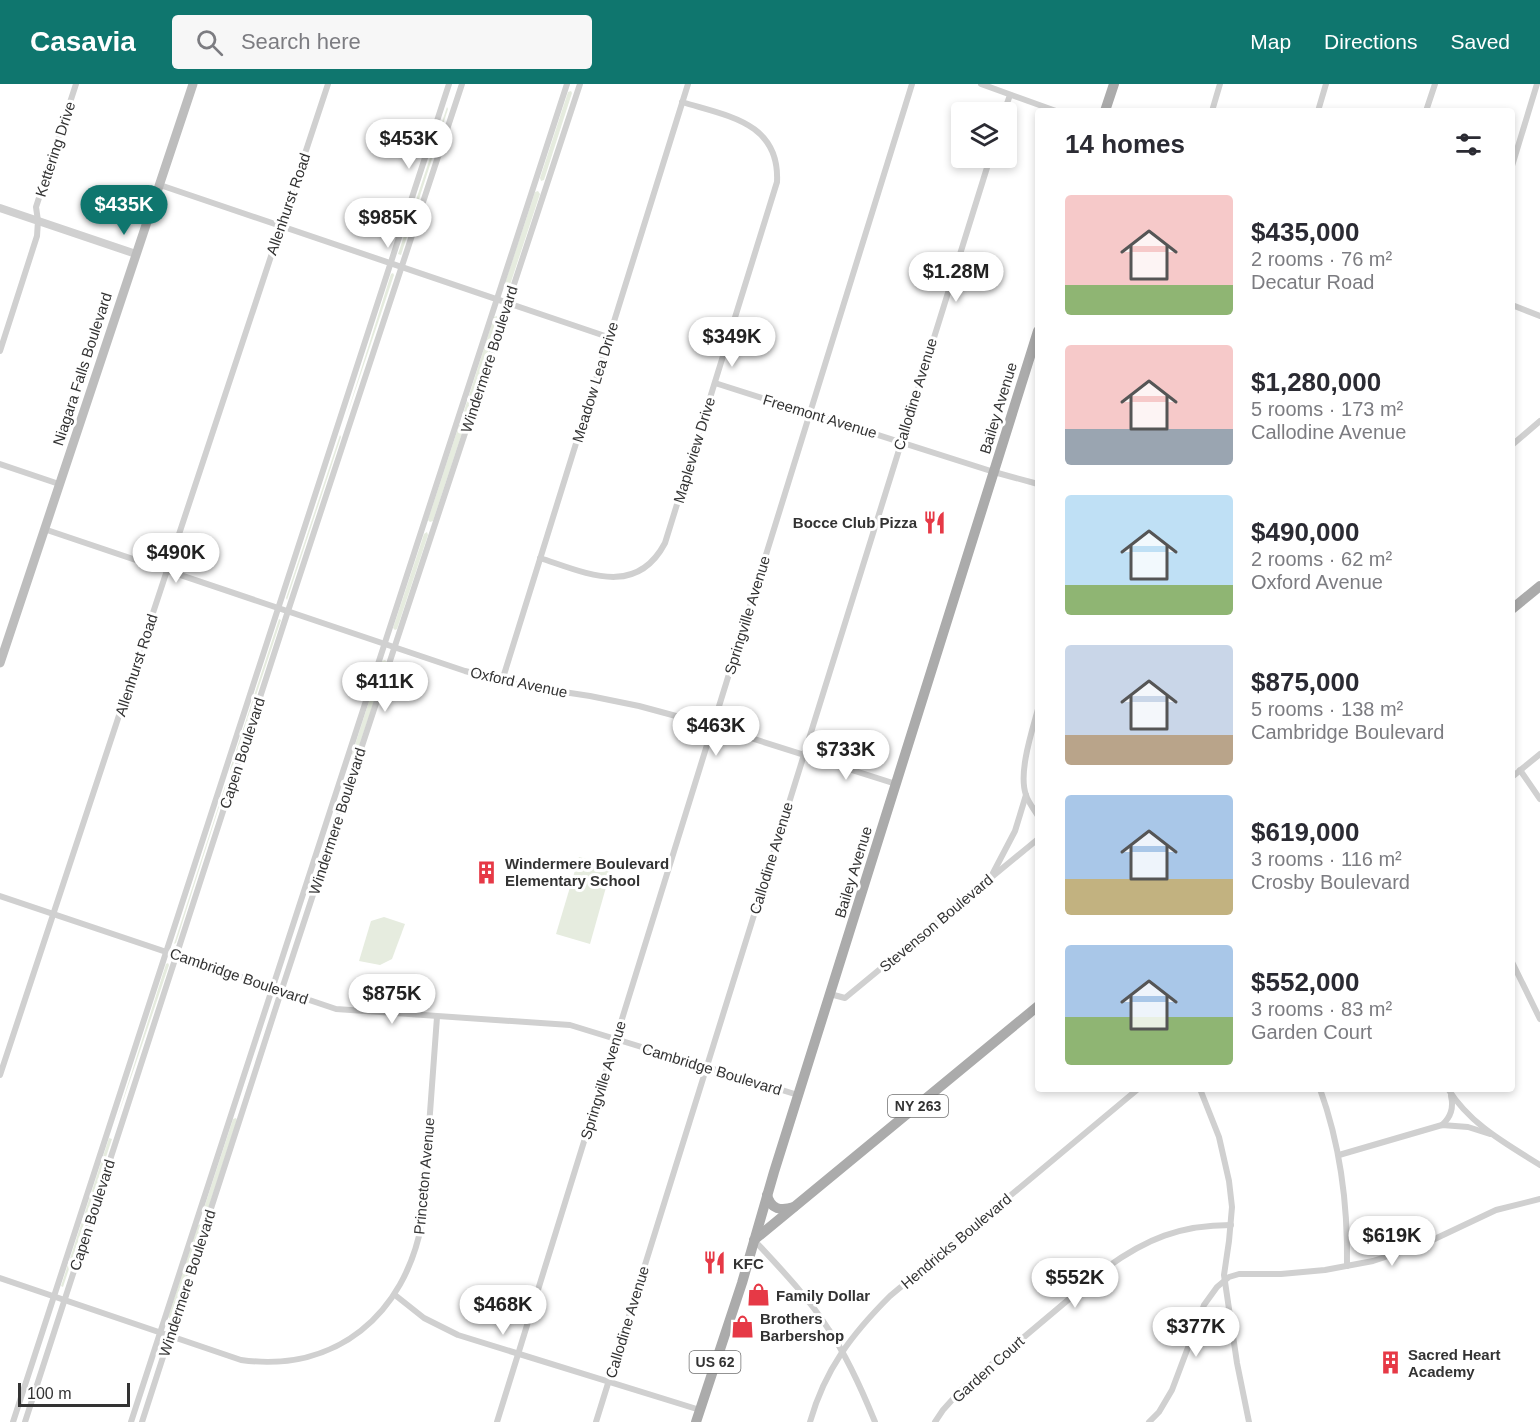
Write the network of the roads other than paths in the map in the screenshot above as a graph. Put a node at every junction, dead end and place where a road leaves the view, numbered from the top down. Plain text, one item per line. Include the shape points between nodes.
1 (76, 84) edge
2 (193, 84) edge
3 (328, 84) edge
4 (449, 84) edge
5 (462, 84) edge
6 (567, 84) edge
7 (580, 84) edge
8 (688, 84) edge
9 (912, 84) edge
10 (981, 84) edge
11 (1114, 84) edge
12 (1220, 84) edge
13 (1326, 84) edge
14 (1435, 84) edge
15 (1537, 84) edge
16 (991, 86) edge
17 (1010, 95) junction
18 (682, 102) junction
19 (1008, 102) edge
20 (1047, 108) edge
21 (1106, 108) edge
22 (1213, 108) edge
23 (1319, 108) edge
24 (1427, 108) edge
25 (1515, 156) edge
26 (987, 168) edge
27 (160, 185) junction
28 (0, 208) edge
29 (38, 221) junction
30 (281, 226) junction
31 (136, 254) junction
32 (391, 262) junction
33 (403, 266) junction
34 (496, 299) junction
35 (507, 303) junction
36 (1515, 306) edge
37 (1540, 316) edge
38 (608, 338) junction
39 (1035, 341) edge
40 (0, 351) edge
41 (715, 383) junction
42 (810, 413) junction
43 (1540, 421) edge
44 (900, 441) junction
45 (1515, 442) edge
46 (0, 464) edge
47 (994, 472) junction
48 (1035, 483) edge
49 (60, 484) junction
50 (44, 529) junction
51 (540, 558) junction
52 (168, 572) junction
53 (1540, 586) edge
54 (1515, 607) edge
55 (278, 608) junction
56 (288, 611) junction
57 (384, 644) junction
58 (394, 647) junction
59 (0, 661) edge
60 (502, 681) junction
61 (1035, 722) edge
62 (713, 726) junction
63 (1540, 754) edge
64 (803, 755) junction
65 (1520, 770) junction
66 (1515, 774) edge
67 (896, 784) junction
68 (1026, 795) junction
69 (1540, 799) edge
70 (1035, 811) edge
71 (1035, 841) edge
72 (992, 876) junction
73 (0, 896) edge
74 (53, 914) junction
75 (167, 952) junction
76 (176, 955) junction
77 (1515, 968) edge
78 (272, 988) junction
79 (281, 991) junction
80 (830, 994) junction
81 (1035, 1008) edge
82 (436, 1017) junction
83 (1540, 1019) edge
84 (616, 1040) junction
85 (706, 1067) junction
86 (0, 1075) edge
87 (1134, 1092) edge
88 (1201, 1092) edge
89 (1321, 1092) edge
90 (1449, 1092) edge
91 (1450, 1092) edge
92 (798, 1095) junction
93 (1442, 1125) junction
94 (1490, 1134) junction
95 (1339, 1155) junction
96 (1540, 1165) edge
97 (767, 1195) junction
98 (1540, 1199) edge
99 (797, 1206) junction
100 (1231, 1225) junction
101 (754, 1240) junction
102 (1347, 1266) junction
103 (0, 1278) edge
104 (1224, 1281) junction
105 (395, 1295) junction
106 (55, 1297) junction
107 (64, 1300) junction
108 (160, 1332) junction
109 (170, 1336) junction
110 (842, 1350) junction
111 (518, 1354) junction
112 (609, 1381) junction
113 (700, 1410) junction
114 (13, 1422) edge
115 (25, 1422) edge
116 (131, 1422) edge
117 (142, 1422) edge
118 (497, 1422) edge
119 (596, 1422) edge
120 (696, 1422) edge
121 (810, 1422) edge
122 (875, 1422) edge
123 (935, 1422) edge
124 (1149, 1422) edge
125 (1249, 1422) edge

1 - 29 street, Kettering Drive via 36,207
2 - 27 main road, Niagara Falls Boulevard
3 - 30 street, Allenhurst Road
4 - 32 street, Capen Boulevard
5 - 33 street, Capen Boulevard
6 - 34 street, Windermere Boulevard
7 - 35 street, Windermere Boulevard
8 - 18 street, Meadow Lea Drive
9 - 42 street, Springville Avenue
10 - 16 street
11 - 21 main road
12 - 22 street
13 - 23 street
14 - 24 street
15 - 25 street
16 - 17 street
17 - 19 street
17 - 20 street
18 - 38 street, Meadow Lea Drive
18 - 41 street, Mapleview Drive via 753,127 768,144 776,163 777,182
26 - 44 street, Callodine Avenue
27 - 30 street
27 - 31 main road, Niagara Falls Boulevard
28 - 29 street
29 - 31 street
29 - 40 street, Kettering Drive via 37,236
30 - 32 street
30 - 52 street, Allenhurst Road
31 - 49 main road, Niagara Falls Boulevard
32 - 33 street
32 - 55 street, Capen Boulevard
33 - 34 street
33 - 56 street, Capen Boulevard
34 - 35 street
34 - 57 street, Windermere Boulevard
35 - 38 street
35 - 58 street, Windermere Boulevard
36 - 37 street
38 - 51 street, Meadow Lea Drive
39 - 47 main road, Bailey Avenue / US 62
41 - 42 street, Freemont Avenue
41 - 51 street, Mapleview Drive via 665,543 655,559 630,576 612,578
42 - 44 street, Freemont Avenue
42 - 62 street, Springville Avenue
43 - 45 street
44 - 47 street, Freemont Avenue
44 - 64 street, Callodine Avenue
46 - 49 street
47 - 48 street, Freemont Avenue
47 - 67 main road, Bailey Avenue / US 62
49 - 50 main road, Niagara Falls Boulevard
50 - 52 street, Oxford Avenue
50 - 59 main road, Niagara Falls Boulevard
51 - 60 street, Meadow Lea Drive
52 - 55 street, Oxford Avenue
52 - 74 street, Allenhurst Road
53 - 54 main road
55 - 56 street, Oxford Avenue
55 - 75 street, Capen Boulevard
56 - 57 street, Oxford Avenue
56 - 76 street, Capen Boulevard
57 - 58 street, Oxford Avenue
57 - 78 street, Windermere Boulevard
58 - 60 street, Oxford Avenue
58 - 79 street, Windermere Boulevard
60 - 62 street, Oxford Avenue via 623,702
61 - 68 street via 1025,766
62 - 64 street, Oxford Avenue
62 - 84 street, Springville Avenue
63 - 65 street
64 - 67 street, Oxford Avenue
64 - 85 street, Callodine Avenue
65 - 66 street
65 - 69 street
67 - 80 main road, Bailey Avenue / US 62
68 - 70 street
68 - 72 street via 1015,831
71 - 72 street, Stevenson Boulevard
72 - 80 street, Stevenson Boulevard via 844,998
73 - 74 street, Cambridge Boulevard
74 - 75 street, Cambridge Boulevard
74 - 86 street, Allenhurst Road
75 - 76 street, Cambridge Boulevard
75 - 106 street, Capen Boulevard
76 - 78 street, Cambridge Boulevard
76 - 107 street, Capen Boulevard
77 - 83 street
78 - 79 street, Cambridge Boulevard
78 - 108 street, Windermere Boulevard
79 - 82 street, Cambridge Boulevard via 336,1009
79 - 109 street, Windermere Boulevard
80 - 92 main road, Bailey Avenue / US 62
81 - 99 main road, NY 263
82 - 84 street, Cambridge Boulevard via 570,1025
82 - 105 street, Princeton Avenue via 422,1222 412,1260
84 - 85 street, Cambridge Boulevard
84 - 111 street, Springville Avenue
85 - 92 street, Cambridge Boulevard
85 - 112 street, Callodine Avenue
87 - 110 street, Hendricks Boulevard via 890,1296
88 - 100 street via 1224,1159 1232,1204
89 - 95 street
90 - 93 street via 1453,1106
91 - 94 street
92 - 97 main road, Bailey Avenue / US 62
93 - 94 street
93 - 95 street
94 - 96 street
95 - 102 street via 1346,1210
97 - 99 main road via 775,1208
97 - 101 main road, Bailey Avenue / US 62
98 - 102 street via 1497,1210 1399,1253
99 - 101 main road, NY 263
100 - 104 street
100 - 123 street, Garden Court via 1175,1231 1129,1251 961,1390
101 - 110 street via 815,1310
101 - 113 main road, Bailey Avenue / US 62
102 - 104 street via 1239,1274
103 - 106 street, Princeton Avenue
104 - 124 street via 1204,1305 1172,1390
104 - 125 street
105 - 109 street, Princeton Avenue via 358,1333 332,1349 303,1359 272,1363 241,1360
105 - 111 street via 441,1327
106 - 107 street, Princeton Avenue
106 - 114 street, Capen Boulevard
107 - 108 street, Princeton Avenue
107 - 115 street, Capen Boulevard
108 - 109 street, Princeton Avenue
108 - 116 street, Windermere Boulevard
109 - 117 street, Windermere Boulevard
110 - 121 street, Hendricks Boulevard
110 - 122 street
111 - 112 street
111 - 118 street, Springville Avenue
112 - 113 street
112 - 119 street, Callodine Avenue
113 - 120 main road, Bailey Avenue / US 62

